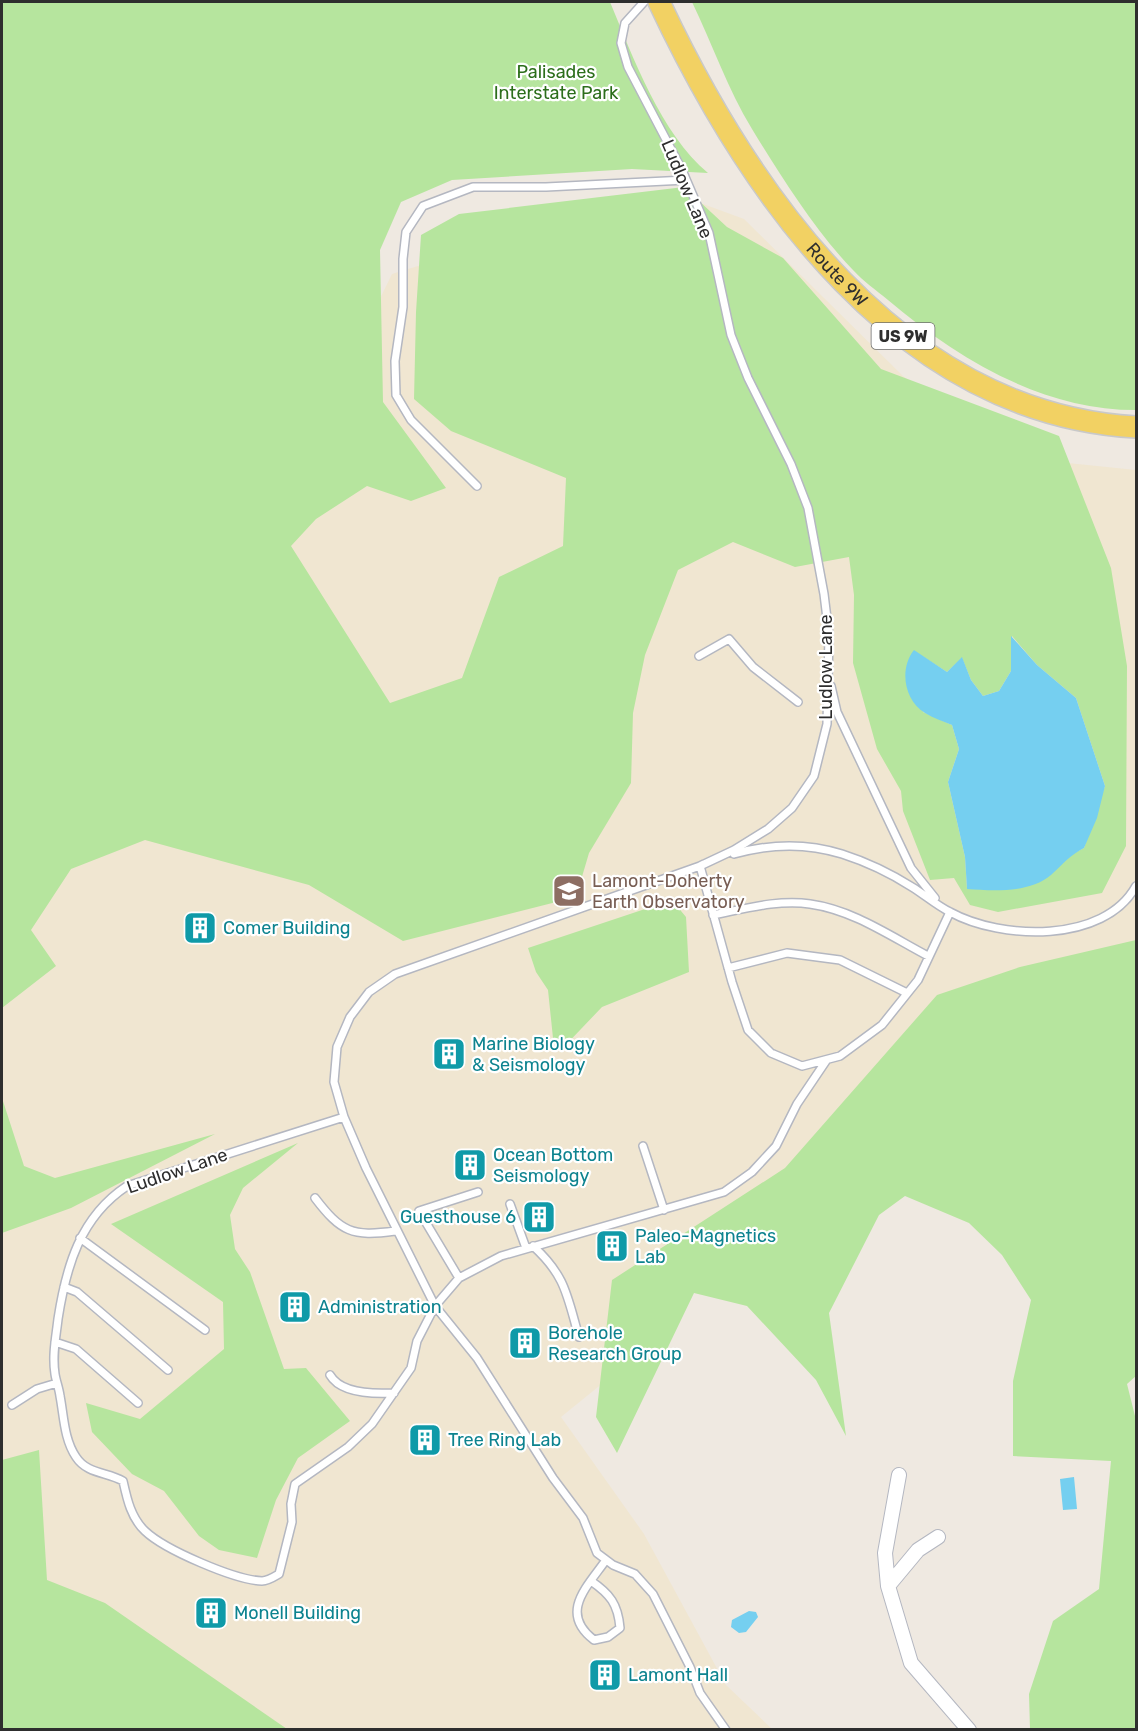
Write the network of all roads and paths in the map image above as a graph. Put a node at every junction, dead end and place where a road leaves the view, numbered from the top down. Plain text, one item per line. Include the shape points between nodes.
1 (644, 2) edge
2 (659, 2) edge
3 (686, 180) junction
4 (1137, 427) edge
5 (477, 486) dead end
6 (699, 656) dead end
7 (829, 678) junction
8 (798, 702) dead end
9 (700, 866) junction
10 (1137, 886) edge
11 (950, 912) junction
12 (713, 915) junction
13 (928, 956) junction
14 (728, 968) junction
15 (907, 993) junction
16 (826, 1061) junction
17 (344, 1117) junction
18 (643, 1146) dead end
19 (478, 1192) dead end
20 (315, 1198) dead end
21 (510, 1204) dead end
22 (664, 1210) junction
23 (395, 1231) junction
24 (80, 1238) junction
25 (530, 1247) junction
26 (459, 1278) junction
27 (64, 1287) junction
28 (435, 1306) junction
29 (205, 1330) dead end
30 (579, 1337) dead end
31 (55, 1342) junction
32 (168, 1370) dead end
33 (330, 1375) dead end
34 (57, 1383) junction
35 (394, 1393) junction
36 (138, 1403) dead end
37 (12, 1405) dead end
38 (899, 1475) dead end
39 (938, 1537) dead end
40 (606, 1560) junction
41 (591, 1581) junction
42 (888, 1586) junction
43 (726, 1730) edge
44 (969, 1730) edge

1 - 3 lane, Ludlow Lane via 625,23 621,43 628,67
2 - 4 main road, Route 9W / US 9W via 737,145 824,261 877,314 930,356 976,384 1029,407 1079,420
3 - 5 lane via 473,187 423,207 406,232 404,307 395,361 396,396 411,420
3 - 7 lane, Ludlow Lane via 709,233 731,335 808,508 824,594
6 - 8 lane via 729,639 753,667
7 - 9 lane, Ludlow Lane via 827,724 814,776 792,808 768,830
7 - 11 lane via 837,712 911,868
9 - 11 lane via 769,845 805,847 875,866
9 - 12 lane
9 - 17 lane, Ludlow Lane via 436,958 395,974 369,992 350,1017 337,1047 334,1082
10 - 11 lane via 1111,915 1076,929 1031,931 985,926
11 - 13 lane
12 - 13 lane via 756,906 809,903 853,915
12 - 14 lane
13 - 15 lane via 918,980
14 - 15 lane via 787,953 840,960
14 - 16 lane via 748,1030 771,1053 802,1066
15 - 16 lane via 882,1025 840,1056
16 - 22 lane via 796,1104 776,1146 752,1172 724,1192
17 - 23 lane, Ludlow Lane
17 - 24 lane, Ludlow Lane via 127,1186 104,1206
18 - 22 lane
19 - 26 lane via 419,1211
20 - 23 lane via 337,1225 352,1233
21 - 25 lane
22 - 25 lane
23 - 28 lane, Ludlow Lane
24 - 27 lane, Ludlow Lane
24 - 29 lane
25 - 26 lane via 501,1256
25 - 30 lane via 553,1264
26 - 28 lane
27 - 31 lane, Ludlow Lane
27 - 32 lane via 76,1292
28 - 35 lane, Ludlow Lane via 417,1341 411,1368
28 - 40 lane, Ludlow Lane via 477,1358 583,1518 597,1553
31 - 34 lane, Ludlow Lane
31 - 36 lane via 76,1349
33 - 35 lane via 344,1387
34 - 35 lane, Ludlow Lane via 67,1440 77,1459 92,1472 123,1481 131,1512 145,1531 183,1557 264,1582 279,1574 288,1548 295,1484 348,1447 372,1424
34 - 37 lane via 37,1389
38 - 42 street via 885,1553
39 - 42 street via 918,1550
40 - 41 lane
40 - 43 lane via 635,1574 653,1594 700,1693
41 - 41 lane via 575,1615 580,1630 594,1640 608,1637 620,1628 614,1602
42 - 44 street via 911,1663

